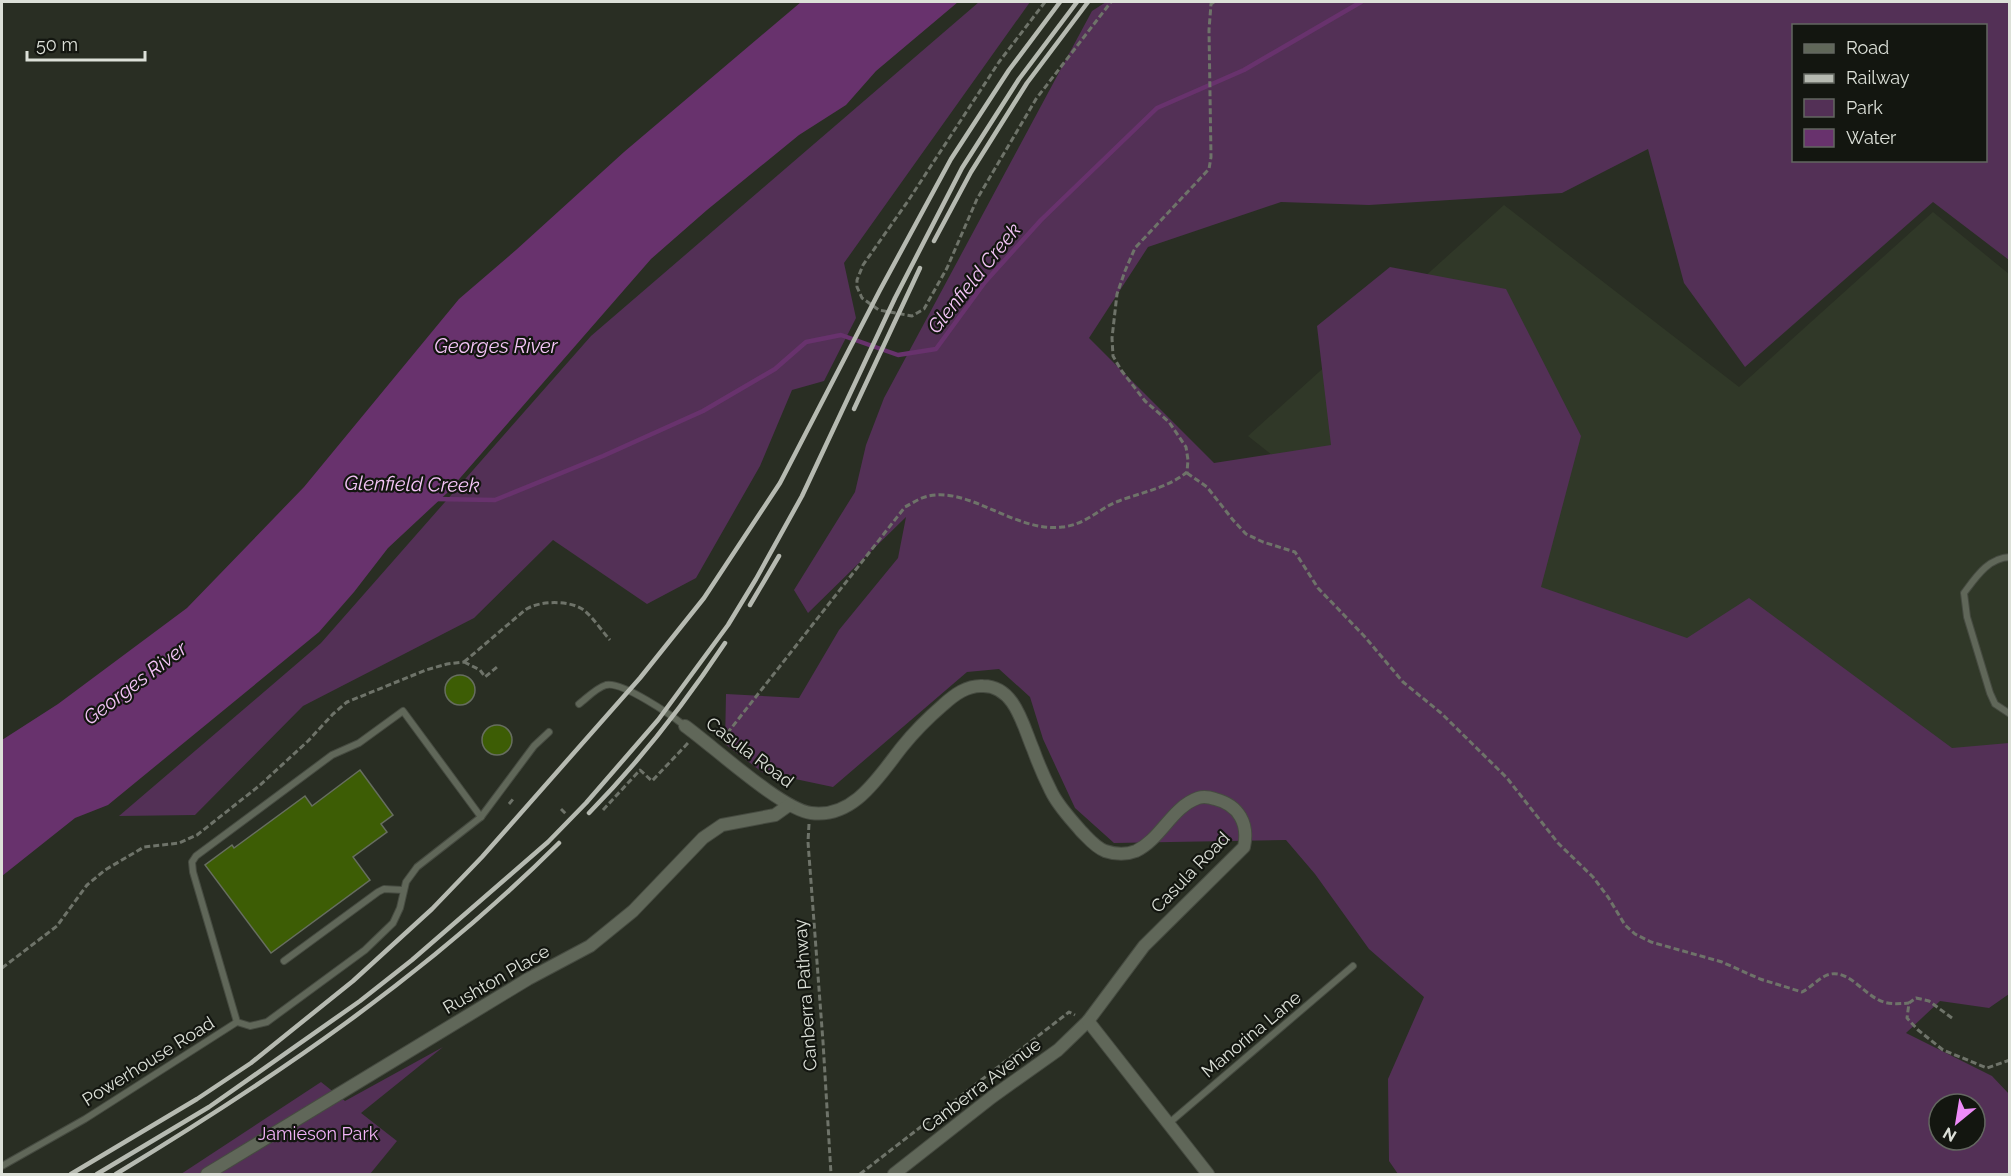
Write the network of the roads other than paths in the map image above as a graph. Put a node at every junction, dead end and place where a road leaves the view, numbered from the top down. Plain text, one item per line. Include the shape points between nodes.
1 (2010, 556) edge
2 (579, 704) dead end
3 (2010, 714) edge
4 (685, 726) joint
5 (549, 732) dead end
6 (789, 805) junction
7 (481, 817) junction
8 (404, 890) junction
9 (284, 961) dead end
10 (1353, 966) dead end
11 (1088, 1021) junction
12 (237, 1023) junction
13 (1168, 1124) junction
14 (2, 1166) edge
15 (207, 1174) edge
16 (894, 1174) edge
17 (1208, 1174) edge

1 - 3 lane via 1996,559 1964,593 1966,617 1990,693 1995,704
2 - 4 lane via 603,686 619,685
4 - 6 street, Casula Road
5 - 7 lane, Powerhouse Road
6 - 11 street, Casula Road via 810,813 831,813 863,796 938,709 959,692 982,686 1003,693 1013,703 1057,802 1098,848 1122,854 1135,851 1185,805 1200,797 1233,807 1245,823 1244,847 1144,946
6 - 15 street, Rushton Place via 775,814 722,825 703,838 633,911 590,946 528,979
7 - 8 lane, Powerhouse Road via 417,867
7 - 12 lane via 403,711 359,743 332,755 196,856 193,872
8 - 9 lane via 378,892
8 - 12 lane, Powerhouse Road via 398,916 365,950 267,1022 250,1026
10 - 13 lane, Manorina Lane
11 - 13 street
11 - 16 street, Canberra Avenue via 1058,1050
12 - 14 lane, Powerhouse Road
13 - 17 street

